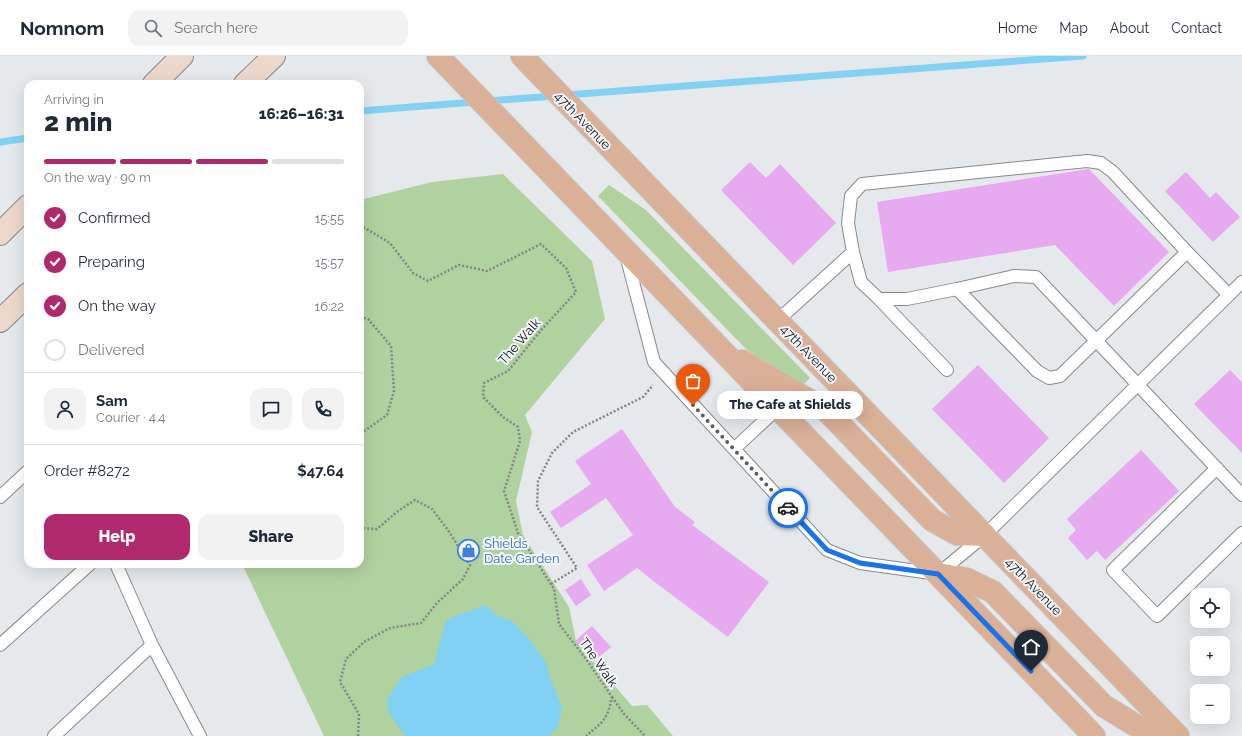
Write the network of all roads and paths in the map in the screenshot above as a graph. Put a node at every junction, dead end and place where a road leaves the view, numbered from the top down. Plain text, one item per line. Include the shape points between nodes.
1 (182, 56) edge
2 (274, 56) edge
3 (438, 56) edge
4 (522, 56) edge
5 (158, 80) edge
6 (250, 80) edge
7 (24, 210) edge
8 (364, 227) edge
9 (0, 234) edge
10 (624, 248) junction
11 (853, 252) junction
12 (1187, 252) junction
13 (1242, 282) edge
14 (957, 289) junction
15 (1229, 295) junction
16 (24, 298) edge
17 (879, 299) junction
18 (364, 318) edge
19 (778, 321) junction
20 (0, 322) edge
21 (1096, 340) junction
22 (719, 347) junction
23 (947, 370) dead end
24 (663, 372) junction
25 (1137, 385) junction
26 (778, 408) junction
27 (364, 431) edge
28 (734, 449) junction
29 (1217, 468) junction
30 (24, 476) edge
31 (1242, 495) edge
32 (0, 497) edge
33 (364, 528) edge
34 (1242, 533) edge
35 (985, 535) junction
36 (86, 568) edge
37 (118, 568) edge
38 (938, 574) junction
39 (551, 584) junction
40 (0, 645) edge
41 (152, 645) junction
42 (612, 697) junction
43 (54, 736) edge
44 (199, 736) edge
45 (358, 736) edge
46 (586, 736) edge
47 (645, 736) edge
48 (1094, 736) edge
49 (1153, 736) edge
50 (1178, 736) edge

1 - 5 main road
2 - 6 main road
3 - 10 main road
4 - 19 main road, 47th Avenue
7 - 9 main road
8 - 39 path, The Walk via 390,243 413,273 428,281 458,265 486,271 541,244 566,268 576,292 508,371 484,383 483,397 503,417 518,427 520,441 504,491 518,533
10 - 22 main road
10 - 24 lane via 654,362
11 - 12 lane via 848,222 850,196 862,184 1087,161 1101,163 1113,172
11 - 17 lane via 861,282
11 - 19 lane
12 - 15 lane
12 - 21 lane
13 - 15 lane
14 - 17 lane via 907,299
14 - 21 lane via 1014,276 1036,277
14 - 21 lane via 1037,371 1049,378 1060,376
15 - 25 lane
16 - 20 main road
17 - 23 lane
18 - 27 path via 368,319 391,346 394,391 387,415
19 - 35 main road, 47th Avenue
21 - 25 lane
22 - 26 main road
22 - 35 main road via 826,410 932,520 957,534
24 - 28 lane
24 - 39 path via 643,397 573,432 552,452 538,481 537,507 577,568
25 - 29 lane
25 - 35 lane
26 - 28 lane
26 - 38 main road
28 - 38 lane via 827,550 860,563
29 - 31 lane
29 - 34 lane via 1113,570 1157,616
30 - 32 lane
33 - 45 path via 377,529 415,500 432,509 470,565 463,579 437,603 421,623 390,628 364,642 346,659 340,682 359,714
35 - 38 lane
35 - 50 main road, 47th Avenue
36 - 40 lane
37 - 41 lane
38 - 48 main road
38 - 49 main road via 966,579 993,592 1104,706
39 - 42 path, The Walk via 559,624
41 - 43 lane
41 - 44 lane
42 - 46 path, The Walk via 604,721
42 - 47 path

